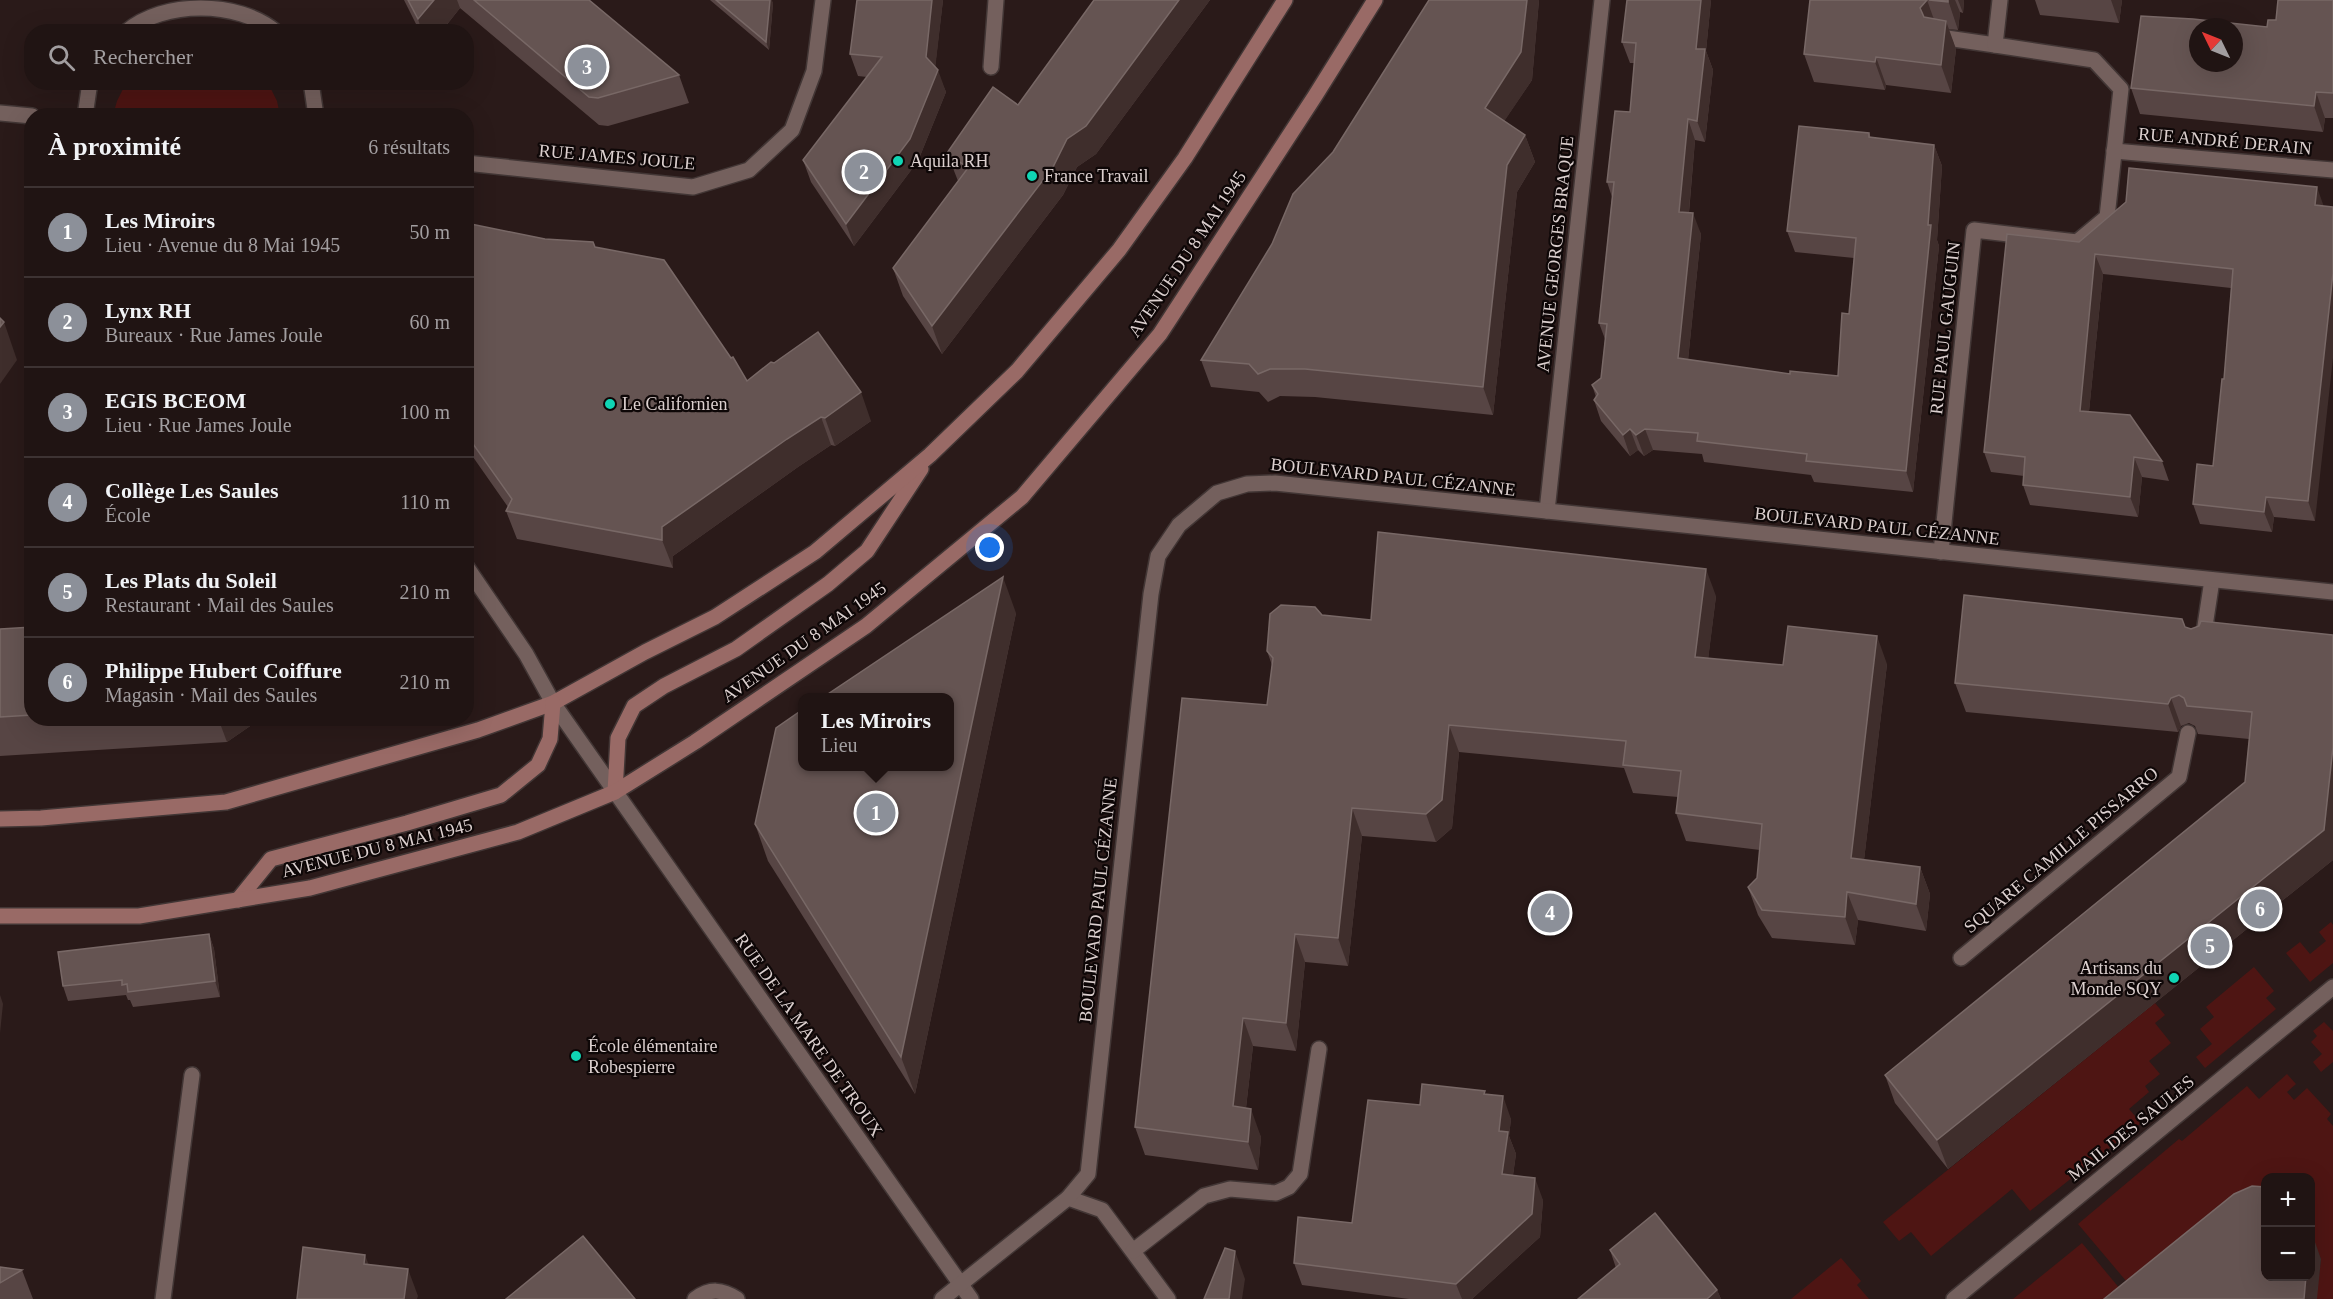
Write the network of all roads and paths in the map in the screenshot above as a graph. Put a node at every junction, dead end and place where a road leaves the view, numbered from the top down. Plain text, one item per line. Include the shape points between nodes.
1 (823, 0) edge
2 (996, 0) edge
3 (1284, 0) edge
4 (1375, 0) edge
5 (1602, 0) edge
6 (2000, 0) edge
7 (201, 1) edge
8 (136, 24) edge
9 (268, 24) edge
10 (1940, 37) edge
11 (1995, 45) junction
12 (991, 67) dead end
13 (89, 90) edge
14 (312, 90) edge
15 (86, 108) edge
16 (315, 108) edge
17 (0, 113) edge
18 (24, 116) edge
19 (2114, 151) junction
20 (474, 164) edge
21 (2333, 170) edge
22 (930, 456) junction
23 (1547, 512) junction
24 (1941, 552) junction
25 (474, 578) edge
26 (2212, 579) junction
27 (2333, 592) edge
28 (2202, 648) edge
29 (553, 703) junction
30 (2188, 733) edge
31 (615, 792) junction
32 (0, 819) edge
33 (238, 900) junction
34 (0, 916) edge
35 (1961, 958) dead end
36 (2333, 987) edge
37 (1319, 1049) dead end
38 (192, 1074) dead end
39 (1068, 1198) junction
40 (1132, 1251) junction
41 (961, 1283) junction
42 (163, 1299) edge
43 (695, 1299) edge
44 (737, 1299) edge
45 (942, 1299) edge
46 (971, 1299) edge
47 (1168, 1299) edge
48 (1954, 1299) edge

1 - 20 street, RUE JAMES JOULE via 814,71 792,130 749,170 693,187
2 - 12 street
3 - 22 main road via 1185,158 1119,250 1017,371
4 - 31 main road, AVENUE DU 8 MAI 1945 via 1160,334 1022,497 866,626
5 - 23 street, AVENUE GEORGES BRAQUE
6 - 11 street
7 - 8 street via 164,9
7 - 9 street via 235,8
10 - 11 street, RUE PAUL GAUGUIN
11 - 19 street, RUE PAUL GAUGUIN via 2094,60 2121,90
13 - 15 street
14 - 16 street
17 - 18 street
19 - 21 street, RUE ANDRÉ DERAIN
19 - 24 street, RUE PAUL GAUGUIN via 2106,217 2077,242 1974,230
22 - 29 main road via 815,552 715,617
22 - 31 main road via 867,551 828,584 736,649 634,706 618,738
23 - 24 street, BOULEVARD PAUL CÉZANNE
23 - 39 street, BOULEVARD PAUL CÉZANNE via 1275,483 1247,484 1217,493 1179,525 1158,556 1151,594 1088,1174
24 - 26 street, BOULEVARD PAUL CÉZANNE
25 - 29 street, RUE DE LA MARE DE TROUX via 526,654
26 - 27 street, BOULEVARD PAUL CÉZANNE
26 - 28 street
29 - 31 street, RUE DE LA MARE DE TROUX
29 - 32 main road via 478,730 226,802
29 - 33 main road via 550,739 538,765 501,795 271,859
30 - 35 street, SQUARE CAMILLE PISSARRO via 2179,777
31 - 33 main road, AVENUE DU 8 MAI 1945 via 518,832 310,888
31 - 41 street, RUE DE LA MARE DE TROUX
33 - 34 main road, AVENUE DU 8 MAI 1945 via 139,916
36 - 48 street, MAIL DES SAULES
37 - 40 street via 1300,1174 1289,1187 1276,1193 1230,1189 1204,1196
38 - 42 street
39 - 40 street via 1102,1210
39 - 41 street, BOULEVARD PAUL CÉZANNE
40 - 47 street
41 - 45 street, BOULEVARD PAUL CÉZANNE
41 - 46 street, RUE DE LA MARE DE TROUX
43 - 44 street via 716,1290

